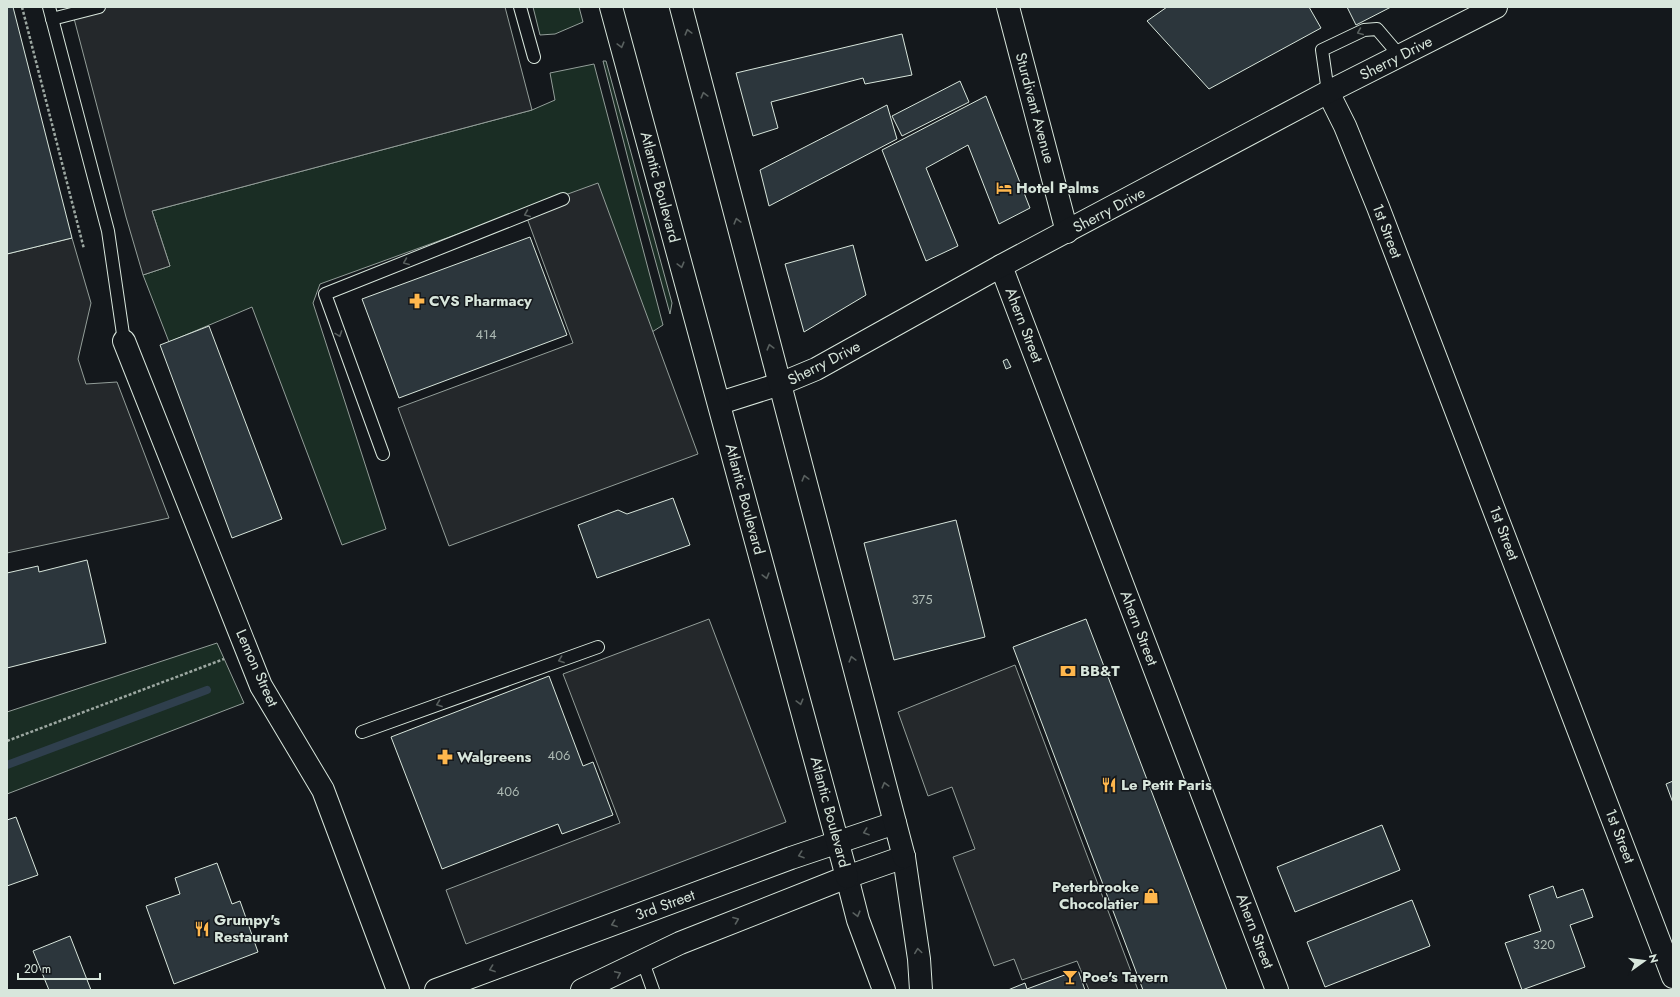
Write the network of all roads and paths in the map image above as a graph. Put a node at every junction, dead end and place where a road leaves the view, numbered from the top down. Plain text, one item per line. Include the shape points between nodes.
1 (22, 7) edge
2 (99, 7) edge
3 (520, 7) edge
4 (611, 7) edge
5 (681, 7) edge
6 (1008, 7) edge
7 (1496, 7) edge
8 (51, 13) edge
9 (1400, 56) junction
10 (534, 57) dead end
11 (1328, 92) junction
12 (563, 199) dead end
13 (1067, 232) junction
14 (84, 249) dead end
15 (1001, 266) junction
16 (124, 341) joint
17 (780, 384) junction
18 (720, 403) junction
19 (383, 454) dead end
20 (598, 647) dead end
21 (247, 650) junction
22 (362, 732) dead end
23 (7, 741) edge
24 (895, 823) junction
25 (838, 842) junction
26 (904, 857) junction
27 (847, 877) junction
28 (643, 962) junction
29 (1673, 977) edge
30 (398, 990) edge
31 (436, 990) edge
32 (582, 990) edge
33 (653, 990) edge
34 (884, 990) edge
35 (921, 990) edge
36 (1277, 990) edge

1 - 14 path
2 - 8 lane
3 - 10 lane
4 -> 18 main road, Atlantic Boulevard
17 -> 5 main road
6 - 13 main road, Sturdivant Avenue
7 - 9 main road, Sherry Drive
8 - 16 lane via 108,231
9 - 11 main road, Sherry Drive
9 -> 11 lane via 1377,29 1364,30 1322,50
11 - 13 main road, Sherry Drive
11 - 29 main road, 1st Street via 1345,126 1381,214
12 -> 19 lane via 325,294
13 - 15 main road, Sherry Drive
15 - 17 main road, Sherry Drive via 816,369
15 - 36 main road, Ahern Street
16 - 21 main road, Lemon Street
17 - 18 main road, Sherry Drive
24 -> 17 main road
18 -> 25 main road, Atlantic Boulevard
20 -> 22 lane
21 - 23 path
21 - 30 main road, Lemon Street via 261,686 323,790
24 -> 25 main road, 3rd Street
24 - 26 main road
25 - 27 main road, Atlantic Boulevard
25 -> 31 main road, 3rd Street
26 - 27 main road
35 -> 26 main road
28 -> 27 main road via 680,943
27 -> 34 main road, Atlantic Boulevard via 858,920
32 -> 28 main road
28 - 33 lane

